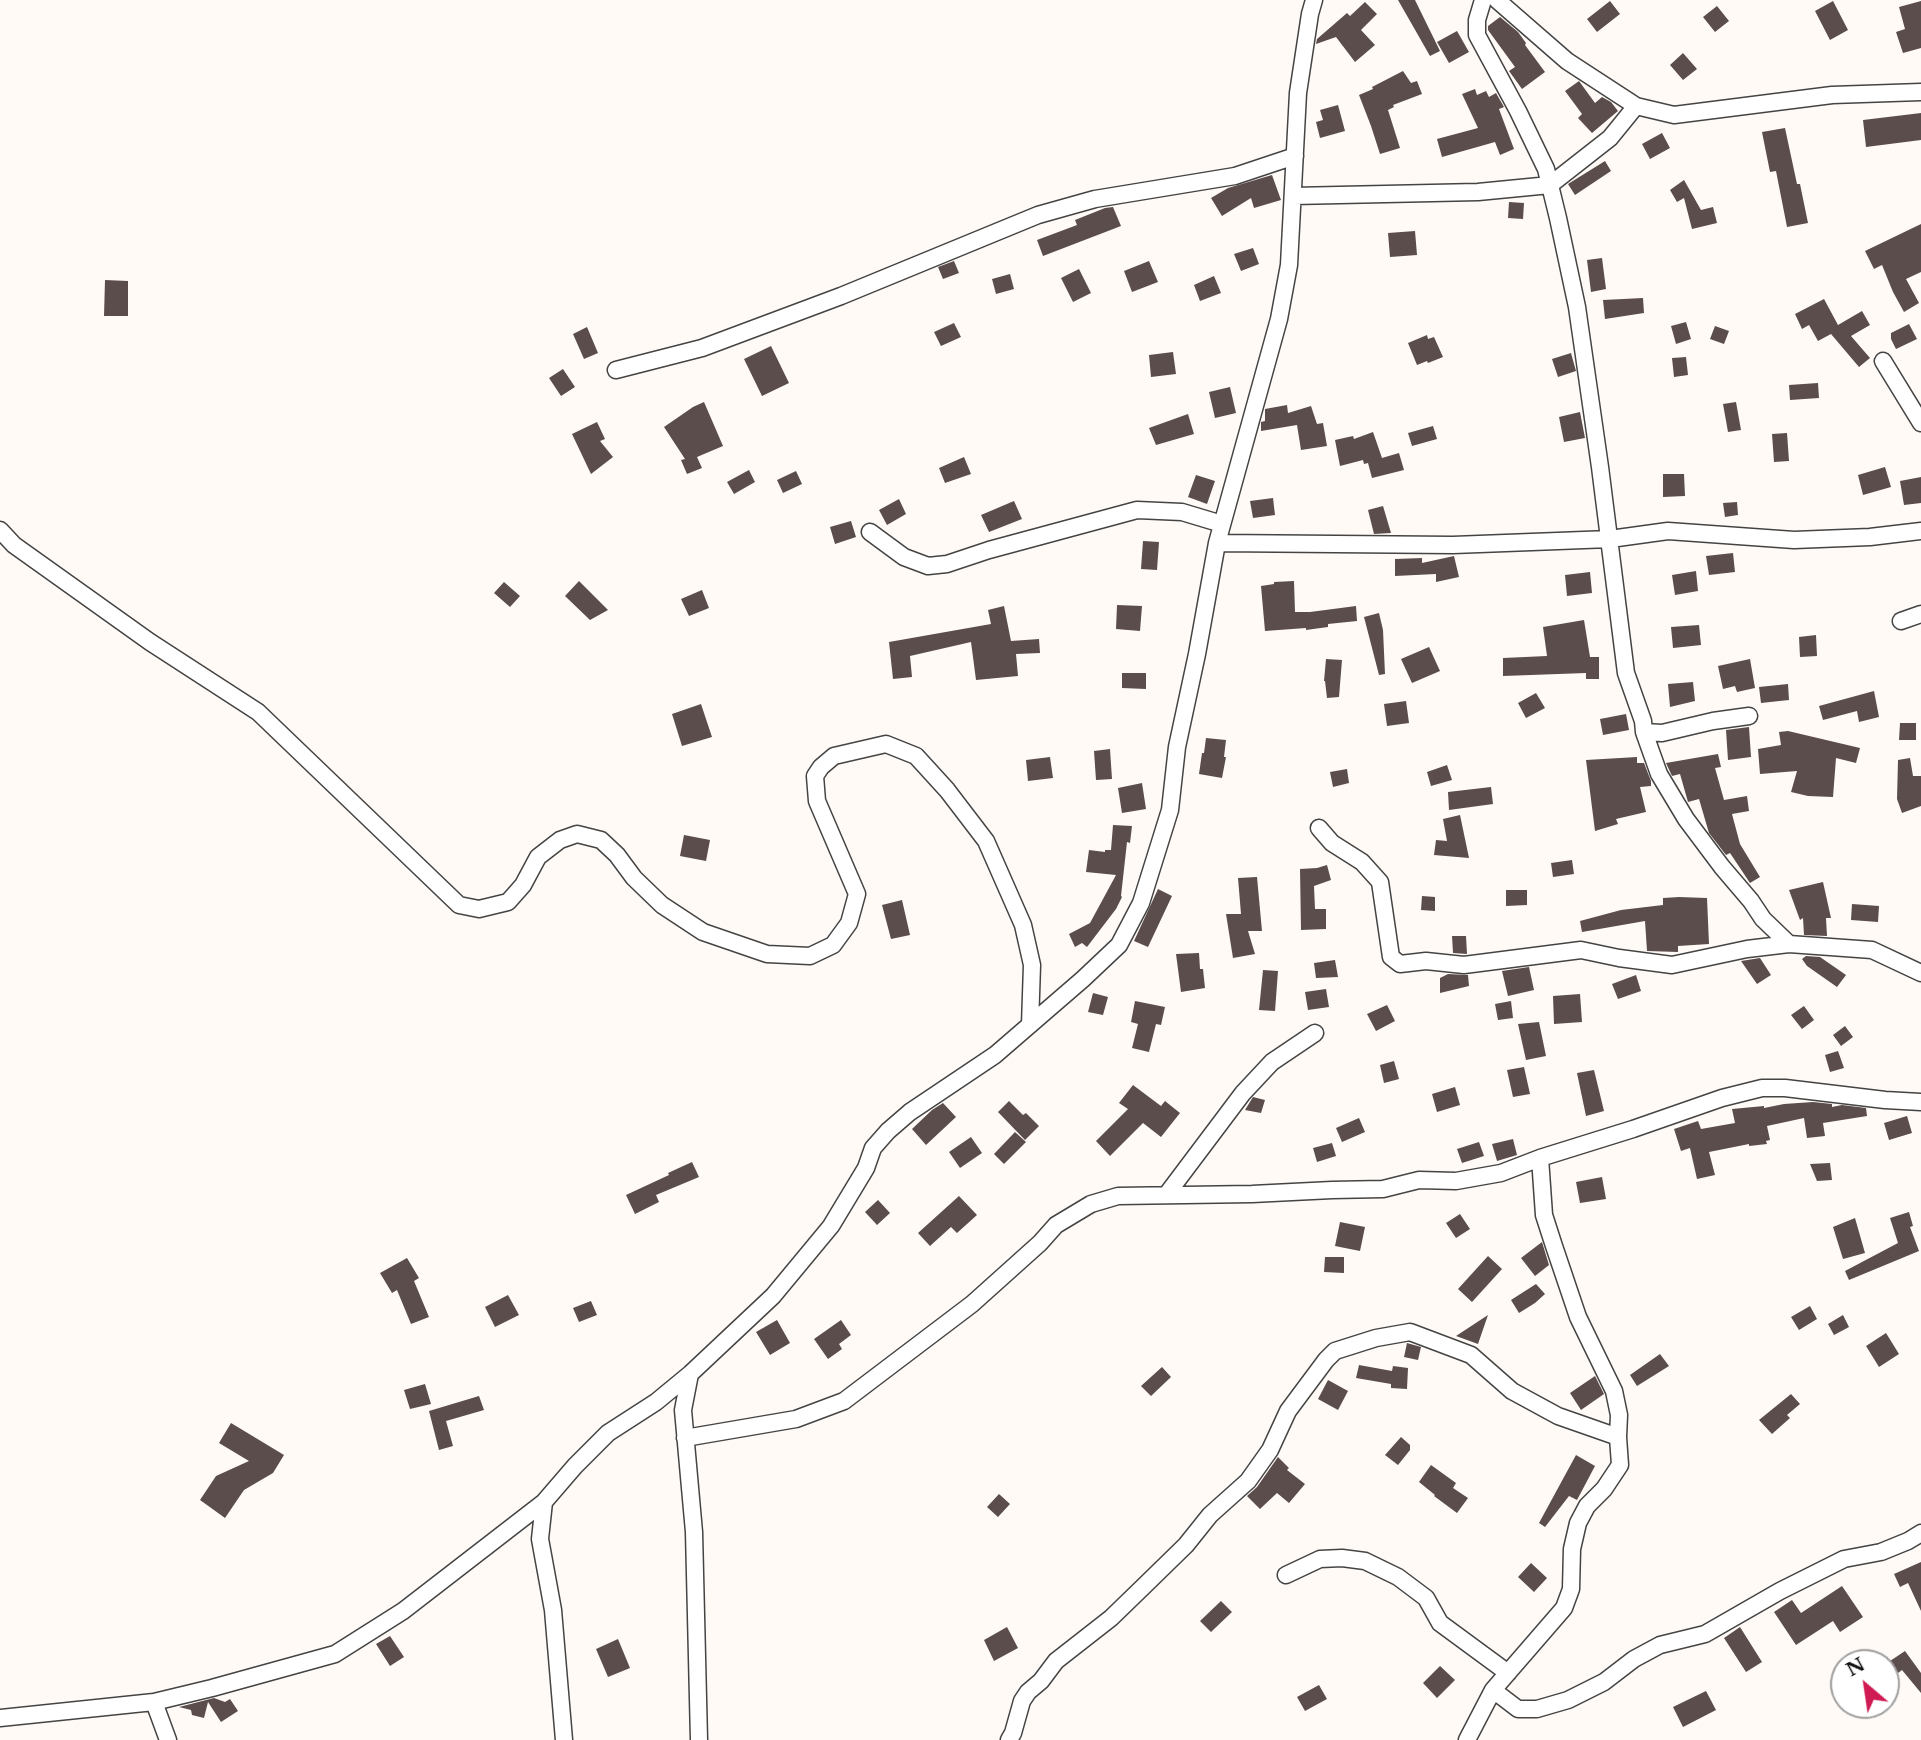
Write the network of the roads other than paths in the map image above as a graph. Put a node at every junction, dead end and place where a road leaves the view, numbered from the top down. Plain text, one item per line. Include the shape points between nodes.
1 (1314, 0) edge
2 (1483, 0) edge
3 (1497, 0) edge
4 (1921, 92) edge
5 (1636, 106) junction
6 (1295, 156) junction
7 (1550, 185) junction
8 (1293, 196) junction
9 (1883, 361) dead end
10 (616, 370) dead end
11 (1921, 423) edge
12 (1222, 524) junction
13 (0, 530) edge
14 (1921, 531) edge
15 (870, 533) dead end
16 (1610, 539) junction
17 (1217, 542) junction
18 (1921, 614) edge
19 (1901, 621) dead end
20 (1749, 716) dead end
21 (1644, 732) junction
22 (1319, 828) dead end
23 (1788, 944) junction
24 (1921, 973) edge
25 (1030, 1025) junction
26 (1315, 1033) dead end
27 (1921, 1102) edge
28 (1540, 1158) junction
29 (1167, 1194) junction
30 (690, 1374) junction
31 (1618, 1437) junction
32 (685, 1438) junction
33 (544, 1503) junction
34 (1921, 1533) edge
35 (1286, 1575) dead end
36 (1508, 1673) junction
37 (1493, 1690) junction
38 (154, 1702) junction
39 (0, 1718) edge
40 (168, 1740) edge
41 (564, 1740) edge
42 (699, 1740) edge
43 (1009, 1740) edge
44 (1467, 1740) edge

1 - 6 street via 1298,93
2 - 7 street via 1477,35 1518,111
3 - 5 street via 1567,61
4 - 5 street via 1832,95 1674,115
5 - 7 street via 1609,138
6 - 8 street
6 - 10 street via 1235,176 1095,199 1038,215 702,348
7 - 8 street via 1478,192
7 - 16 street via 1577,307
8 - 12 street via 1289,265 1279,319
9 - 11 street
12 - 15 street via 1182,512 1138,510 947,565 928,566 904,557
12 - 17 street
13 - 25 street via 14,545 150,642 258,712 459,905 480,909 508,902 538,857 577,834 601,840 662,905 703,932 767,954 810,956 832,945 849,923 857,894 817,801 815,776 834,756 865,748 886,744 916,755 986,841 1023,925 1032,965
14 - 16 street via 1794,540 1668,531
16 - 17 street via 1453,545
16 - 21 street via 1626,673
17 - 25 street via 1177,747 1170,810 1141,903 1119,945
18 - 19 street
20 - 21 street via 1662,733
21 - 23 street via 1659,774 1686,819 1763,919
22 - 23 street via 1380,882 1391,957 1400,964 1464,965 1581,950 1672,965
23 - 24 street via 1872,950
25 - 30 street via 888,1131 873,1148 856,1186 823,1236 773,1296
26 - 29 street via 1272,1062 1250,1085
27 - 28 street via 1762,1088
28 - 29 street via 1501,1173 1457,1181 1419,1180 1383,1189
28 - 31 street via 1544,1215 1577,1317 1614,1391
29 - 32 street via 1118,1196 1091,1204 1056,1225 972,1304 844,1401 796,1419
30 - 32 street via 683,1410
30 - 33 street via 608,1433
31 - 36 street via 1620,1465 1578,1522 1571,1589 1564,1608
31 - 43 street via 1558,1416 1511,1391 1471,1355 1410,1332 1335,1351 1288,1411 1270,1450 1248,1481 1111,1618 1056,1661 1022,1701
32 - 42 street via 694,1532
33 - 38 street via 403,1611 335,1654
33 - 41 street via 540,1539 553,1610
34 - 37 street via 1881,1552 1844,1559 1705,1634 1660,1645 1569,1700 1518,1709
35 - 36 street via 1320,1559 1366,1561 1426,1598 1440,1623
36 - 37 street
37 - 44 street
38 - 39 street
38 - 40 street

